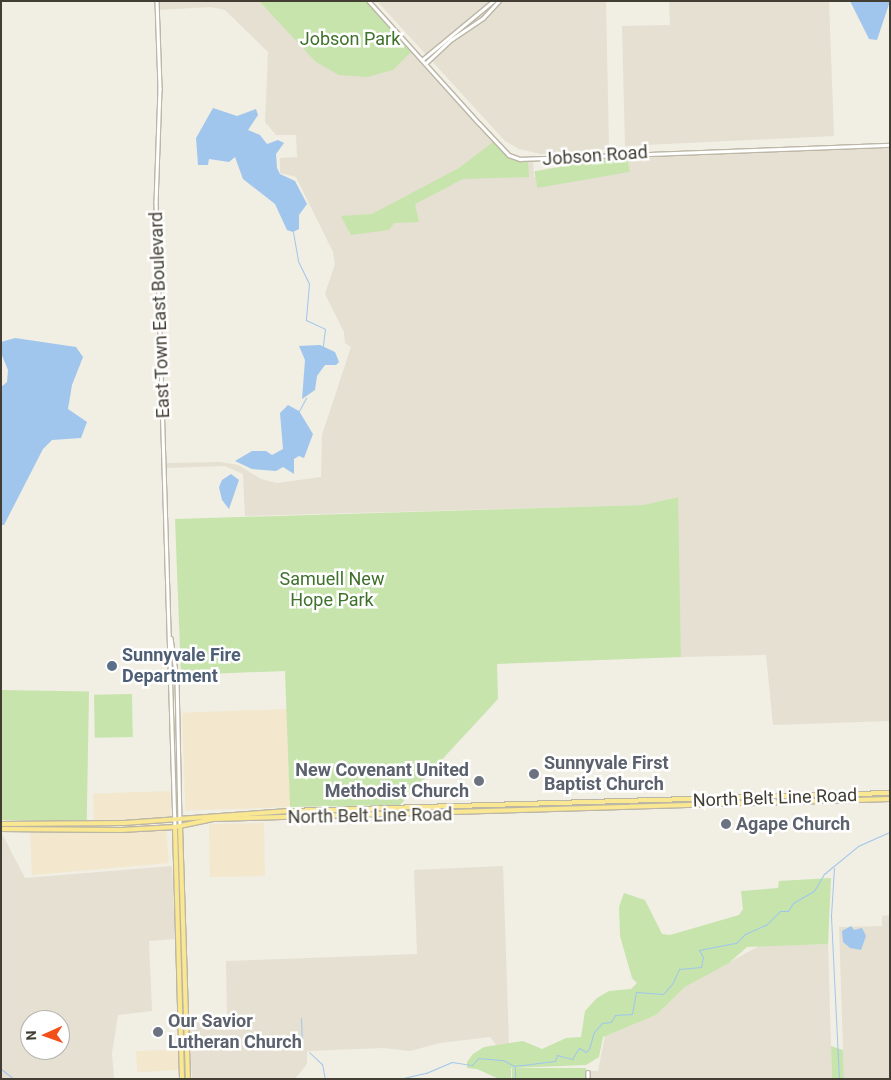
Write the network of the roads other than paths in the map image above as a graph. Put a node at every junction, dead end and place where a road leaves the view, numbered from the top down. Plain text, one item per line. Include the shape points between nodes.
1 (157, 1) edge
2 (369, 1) edge
3 (493, 1) edge
4 (498, 1) edge
5 (423, 60) junction
6 (426, 63) junction
7 (890, 145) edge
8 (170, 629) junction
9 (178, 725) junction
10 (172, 726) junction
11 (173, 764) junction
12 (180, 764) junction
13 (890, 793) edge
14 (890, 799) edge
15 (718, 800) junction
16 (798, 800) junction
17 (672, 802) junction
18 (594, 804) junction
19 (718, 805) junction
20 (535, 806) junction
21 (497, 807) junction
22 (672, 807) junction
23 (364, 808) junction
24 (597, 810) junction
25 (289, 811) junction
26 (535, 811) junction
27 (249, 813) junction
28 (497, 813) junction
29 (365, 814) junction
30 (290, 817) junction
31 (250, 818) junction
32 (180, 820) junction
33 (175, 822) junction
34 (35, 823) junction
35 (124, 823) junction
36 (1, 824) edge
37 (180, 826) junction
38 (174, 827) junction
39 (35, 828) junction
40 (1, 829) edge
41 (124, 830) junction
42 (179, 857) junction
43 (173, 858) junction
44 (177, 951) junction
45 (182, 951) junction
46 (186, 1020) junction
47 (180, 1021) junction
48 (588, 1072) dead end
49 (182, 1079) edge
50 (188, 1079) edge
51 (588, 1079) edge

1 - 8 street, East Town East Boulevard via 160,89 156,202
2 - 5 street, Jobson Road
3 - 5 street
4 - 6 street via 483,18 452,39
5 - 6 street, Jobson Road
6 - 7 street, Jobson Road via 509,154 520,159
8 - 9 street, East Town East Boulevard via 177,673
8 - 10 street, East Town East Boulevard
9 - 10 street
9 - 12 street, East Town East Boulevard
10 - 11 street, East Town East Boulevard
11 - 12 street
11 - 33 street, East Town East Boulevard
12 - 32 street, East Town East Boulevard
13 - 16 main road, North Belt Line Road
14 - 16 main road, North Belt Line Road
15 - 16 main road, North Belt Line Road
15 - 17 main road, North Belt Line Road
15 - 19 main road
16 - 19 main road, North Belt Line Road
17 - 18 main road, North Belt Line Road
17 - 22 main road
18 - 20 main road, North Belt Line Road
18 - 24 main road
19 - 22 main road, North Belt Line Road
20 - 21 main road, North Belt Line Road
20 - 26 main road
21 - 23 main road, North Belt Line Road
21 - 28 main road
22 - 24 main road, North Belt Line Road
23 - 25 main road, North Belt Line Road
23 - 29 main road
24 - 26 main road, North Belt Line Road
25 - 27 main road, North Belt Line Road
25 - 30 main road
26 - 28 main road, North Belt Line Road
27 - 31 main road
27 - 32 main road, North Belt Line Road via 210,814
28 - 29 main road, North Belt Line Road
29 - 30 main road, North Belt Line Road
30 - 31 main road, North Belt Line Road
31 - 37 main road, North Belt Line Road via 214,819
32 - 33 main road, North Belt Line Road
32 - 37 street, East Town East Boulevard
33 - 35 main road, North Belt Line Road
33 - 38 street, East Town East Boulevard
34 - 35 main road, North Belt Line Road
34 - 36 main road, North Belt Line Road
34 - 39 main road
35 - 41 main road
37 - 38 main road, North Belt Line Road
37 - 42 main road
38 - 41 main road, North Belt Line Road
38 - 43 main road
39 - 40 main road, North Belt Line Road
39 - 41 main road, North Belt Line Road
42 - 43 main road
42 - 45 main road
43 - 44 main road
44 - 45 main road
44 - 47 main road
45 - 46 main road
46 - 47 main road
46 - 50 main road
47 - 49 main road
48 - 51 street

